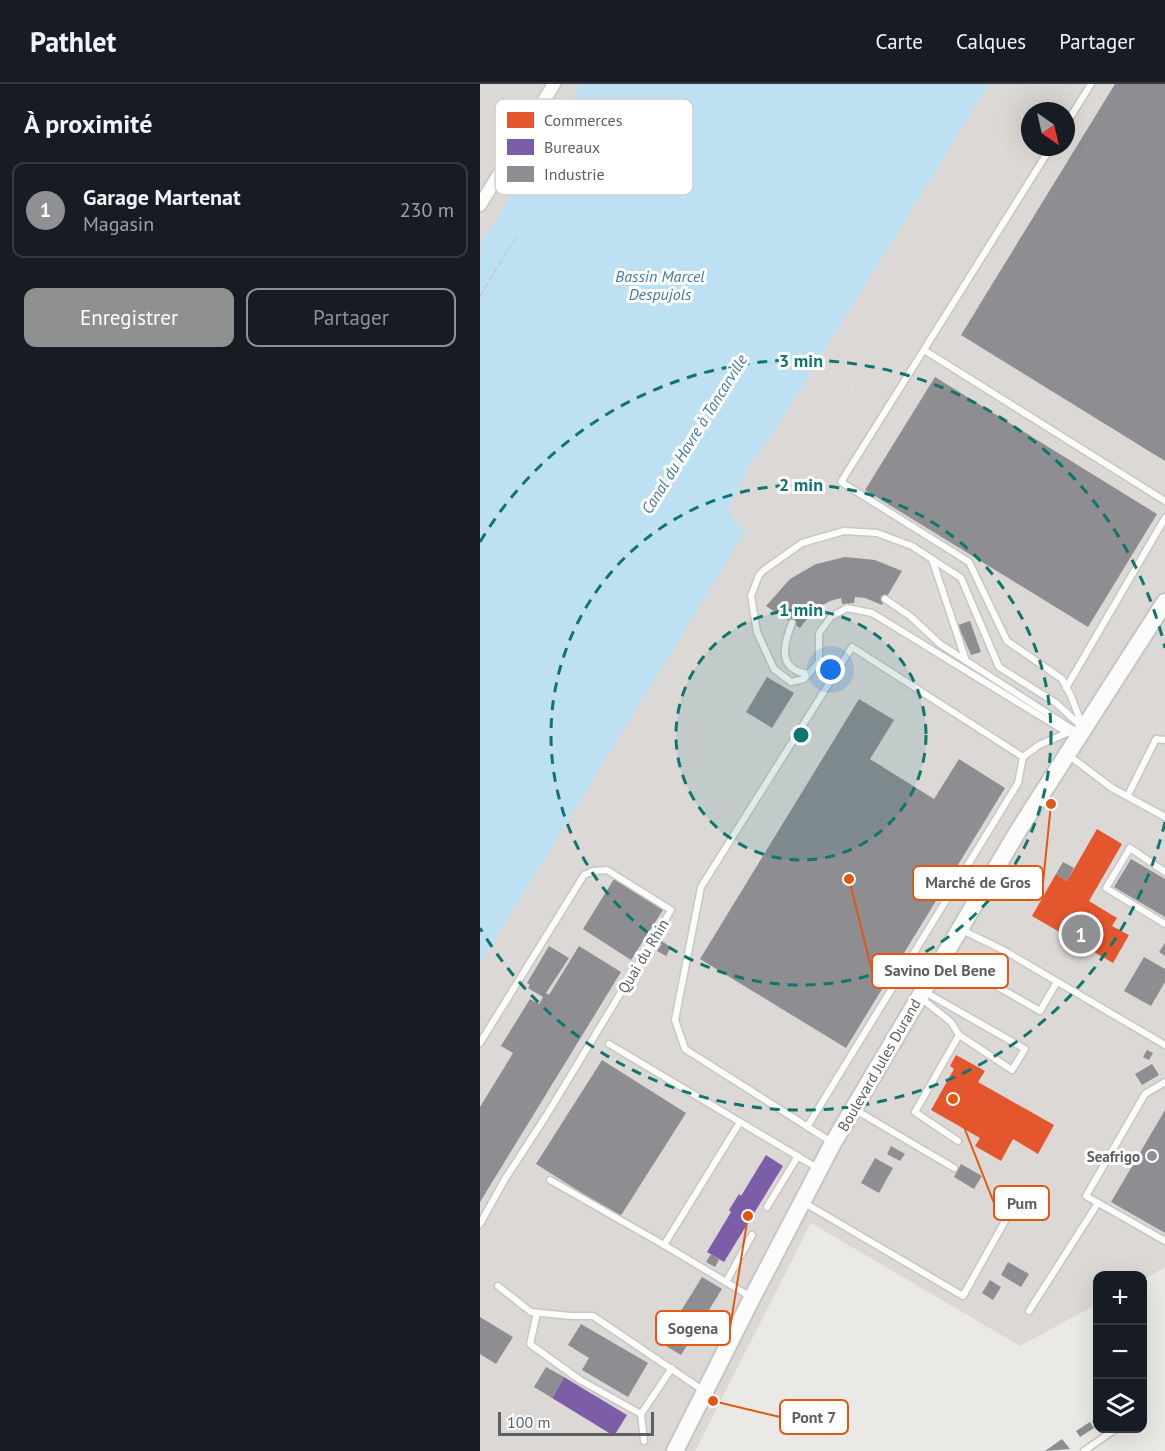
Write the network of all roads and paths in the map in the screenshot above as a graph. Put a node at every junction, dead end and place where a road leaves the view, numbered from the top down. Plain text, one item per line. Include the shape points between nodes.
1 (554, 84) edge
2 (1091, 84) edge
3 (545, 99) edge
4 (1075, 110) edge
5 (1045, 156) edge
6 (495, 180) edge
7 (480, 205) edge
8 (516, 237) dead end
9 (480, 296) edge
10 (924, 350) junction
11 (1165, 501) edge
12 (1165, 518) edge
13 (932, 559) junction
14 (885, 599) dead end
15 (1165, 602) edge
16 (792, 623) dead end
17 (966, 661) junction
18 (808, 674) junction
19 (1066, 688) junction
20 (1075, 731) junction
21 (1165, 740) edge
22 (1067, 754) junction
23 (1023, 757) junction
24 (1128, 795) junction
25 (1165, 817) edge
26 (1165, 872) edge
27 (1165, 924) edge
28 (959, 929) junction
29 (986, 980) dead end
30 (1057, 982) junction
31 (921, 994) junction
32 (959, 1035) junction
33 (480, 1043) edge
34 (609, 1044) dead end
35 (1165, 1045) edge
36 (1165, 1082) edge
37 (854, 1109) junction
38 (740, 1122) junction
39 (807, 1127) junction
40 (958, 1141) dead end
41 (833, 1143) junction
42 (798, 1156) junction
43 (954, 1168) dead end
44 (820, 1169) junction
45 (550, 1180) dead end
46 (802, 1202) junction
47 (1098, 1203) junction
48 (767, 1207) dead end
49 (1005, 1221) dead end
50 (480, 1224) edge
51 (752, 1235) dead end
52 (1165, 1241) edge
53 (664, 1245) junction
54 (726, 1282) junction
55 (498, 1286) dead end
56 (752, 1298) junction
57 (1029, 1311) dead end
58 (537, 1313) junction
59 (672, 1368) junction
60 (705, 1392) junction
61 (641, 1414) junction
62 (1110, 1433) edge
63 (644, 1441) dead end
64 (675, 1451) edge
65 (1084, 1451) edge

1 - 3 street
2 - 4 lane
5 - 10 lane
6 - 7 street
8 - 9 path
10 - 11 lane
10 - 19 lane via 840,482 969,562 1007,641 1062,679
12 - 19 lane
13 - 17 lane
13 - 18 lane via 912,546 877,533 844,531 802,543 764,570 752,596 757,632 774,669 791,682
13 - 20 lane via 961,578 999,667 1056,703
14 - 17 lane
15 - 20 main road, Boulevard Jules Durand
16 - 18 lane via 786,663 795,672
17 - 20 lane
18 - 20 lane via 819,662 819,633 831,617 847,608 872,613
19 - 20 lane
20 - 22 main road, Boulevard Jules Durand
20 - 23 lane via 1054,737
21 - 24 lane via 1156,739
22 - 24 lane via 1112,788
22 - 28 main road, Boulevard Jules Durand
23 - 39 lane via 1018,783
23 - 39 lane via 852,647 701,887 675,1020 685,1049
24 - 25 lane
26 - 27 lane via 1130,848 1106,888
28 - 30 lane
28 - 31 main road, Boulevard Jules Durand
29 - 30 lane via 1040,1011
30 - 35 lane
31 - 32 lane
31 - 32 lane via 1025,1049 1012,1070
31 - 37 main road, Boulevard Jules Durand
32 - 40 lane via 915,1112
33 - 50 lane, Quai du Rhin via 584,875 607,870 671,910
34 - 38 lane
36 - 47 lane via 1145,1094 1086,1196
37 - 41 main road, Boulevard Jules Durand
37 - 43 lane
38 - 42 lane
38 - 53 lane
39 - 41 lane
41 - 44 main road, Boulevard Jules Durand
42 - 44 lane
42 - 48 lane
44 - 46 main road, Boulevard Jules Durand
45 - 53 lane
46 - 49 lane via 963,1296
46 - 56 main road, Boulevard Jules Durand
47 - 52 lane
47 - 57 lane
51 - 54 lane
53 - 54 lane
54 - 56 lane
55 - 58 lane
56 - 60 main road, Boulevard Jules Durand
58 - 59 lane via 592,1316
58 - 61 lane via 530,1344 580,1380
59 - 60 lane
59 - 61 lane
60 - 64 main road, Boulevard Jules Durand
61 - 63 lane
62 - 65 lane

